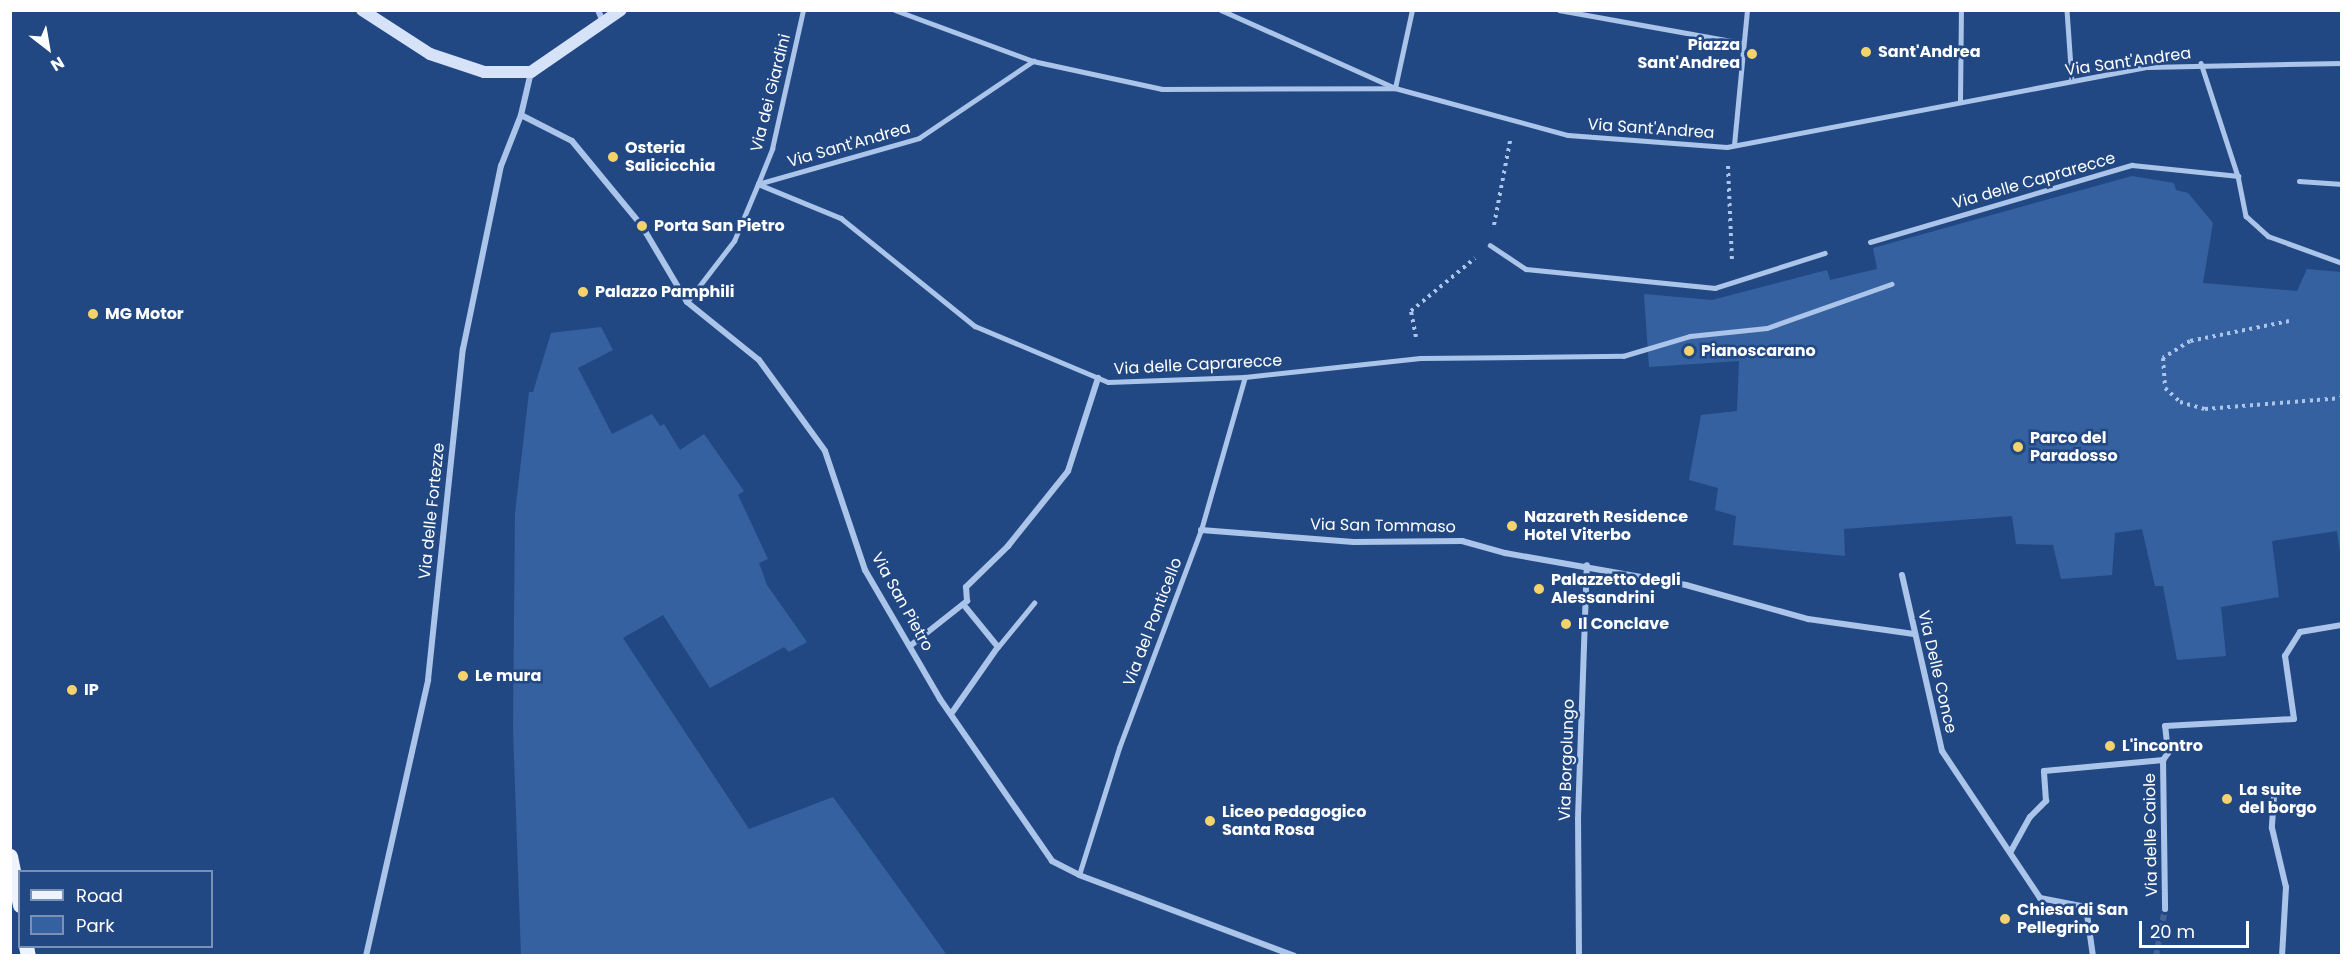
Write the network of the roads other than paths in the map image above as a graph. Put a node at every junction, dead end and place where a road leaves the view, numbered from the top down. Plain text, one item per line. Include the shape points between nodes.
1 (363, 10) edge
2 (598, 10) edge
3 (621, 10) edge
4 (803, 10) edge
5 (895, 10) edge
6 (1221, 10) edge
7 (1412, 10) edge
8 (1559, 10) edge
9 (1747, 10) edge
10 (1961, 10) edge
11 (2067, 10) edge
12 (603, 22) junction
13 (1742, 43) junction
14 (1033, 61) junction
15 (2201, 63) junction
16 (2342, 63) edge
17 (531, 72) junction
18 (2072, 81) junction
19 (1395, 88) junction
20 (1960, 100) junction
21 (521, 115) junction
22 (1734, 145) junction
23 (2238, 176) junction
24 (2299, 181) dead end
25 (758, 184) junction
26 (2342, 184) edge
27 (1870, 242) dead end
28 (1490, 245) dead end
29 (1826, 253) dead end
30 (2342, 263) edge
31 (1891, 284) dead end
32 (687, 302) junction
33 (1245, 377) junction
34 (1098, 378) junction
35 (1201, 530) junction
36 (1587, 565) junction
37 (1902, 575) dead end
38 (1034, 603) dead end
39 (963, 604) junction
40 (2342, 625) edge
41 (1914, 634) junction
42 (910, 646) junction
43 (998, 647) junction
44 (951, 714) junction
45 (2163, 760) junction
46 (2274, 796) dead end
47 (2011, 851) junction
48 (10, 856) edge
49 (1079, 875) junction
50 (18, 895) edge
51 (2165, 909) tunnel mouth
52 (366, 956) edge
53 (1294, 956) edge
54 (1579, 956) edge
55 (2092, 956) edge
56 (2282, 956) edge

1 - 17 main road via 430,54 484,72
2 - 12 street
3 - 12 main road
4 - 25 lane, Via dei Giardini via 772,149
5 - 14 lane, Via Sant'Andrea
6 - 19 lane
7 - 19 lane
8 - 13 lane
9 - 13 lane
10 - 20 lane
11 - 18 lane
12 - 17 main road
13 - 22 lane
14 - 19 lane, Via Sant'Andrea via 1162,89
14 - 25 lane, Via Sant'Andrea via 919,138
15 - 16 lane, Via Sant'Andrea
15 - 18 lane, Via Sant'Andrea via 2148,67
15 - 23 lane
17 - 21 street, Via delle Fortezze
18 - 20 lane, Via Sant'Andrea
19 - 22 lane, Via Sant'Andrea via 1568,135
20 - 22 lane, Via Sant'Andrea
21 - 32 street, Via San Pietro via 572,141 642,226
21 - 52 street, Via delle Fortezze via 501,166 463,349 428,680
23 - 27 lane, Via delle Caprarecce via 2132,165
23 - 30 lane via 2246,216 2268,236
24 - 26 lane
25 - 32 lane, Via dei Giardini via 734,241
25 - 34 lane, Via delle Caprarecce via 841,218 975,326
28 - 29 lane via 1526,269 1715,288
31 - 33 lane, Via delle Caprarecce via 1767,328 1690,336 1623,356 1420,358
32 - 42 street, Via San Pietro via 759,360 825,451 865,570
33 - 34 lane, Via delle Caprarecce via 1108,382
33 - 35 lane, Via del Ponticello
34 - 39 street via 1068,471 1008,546 966,587 967,601
35 - 36 street, Via San Tommaso via 1354,542 1462,540 1505,553
35 - 49 lane, Via del Ponticello via 1119,748
36 - 41 street, Via San Tommaso via 1686,585 1808,619
36 - 54 street, Via Borgolungo via 1578,818
37 - 41 street, Via Delle Conce
38 - 43 lane
39 - 42 street
39 - 43 street
40 - 45 street, Via delle Caiole via 2300,632 2285,656 2294,719 2165,726 2168,753
41 - 47 street, Via Delle Conce via 1942,752
42 - 44 street, Via San Pietro
43 - 44 street
44 - 49 street, Via San Pietro via 1052,861
45 - 47 street via 2044,771 2046,801 2036,809
45 - 51 street, Via delle Caiole
46 - 56 street via 2272,828 2286,887
47 - 55 street, Via Delle Conce via 2040,898 2086,907
48 - 50 main road
49 - 53 street, Via San Pietro

